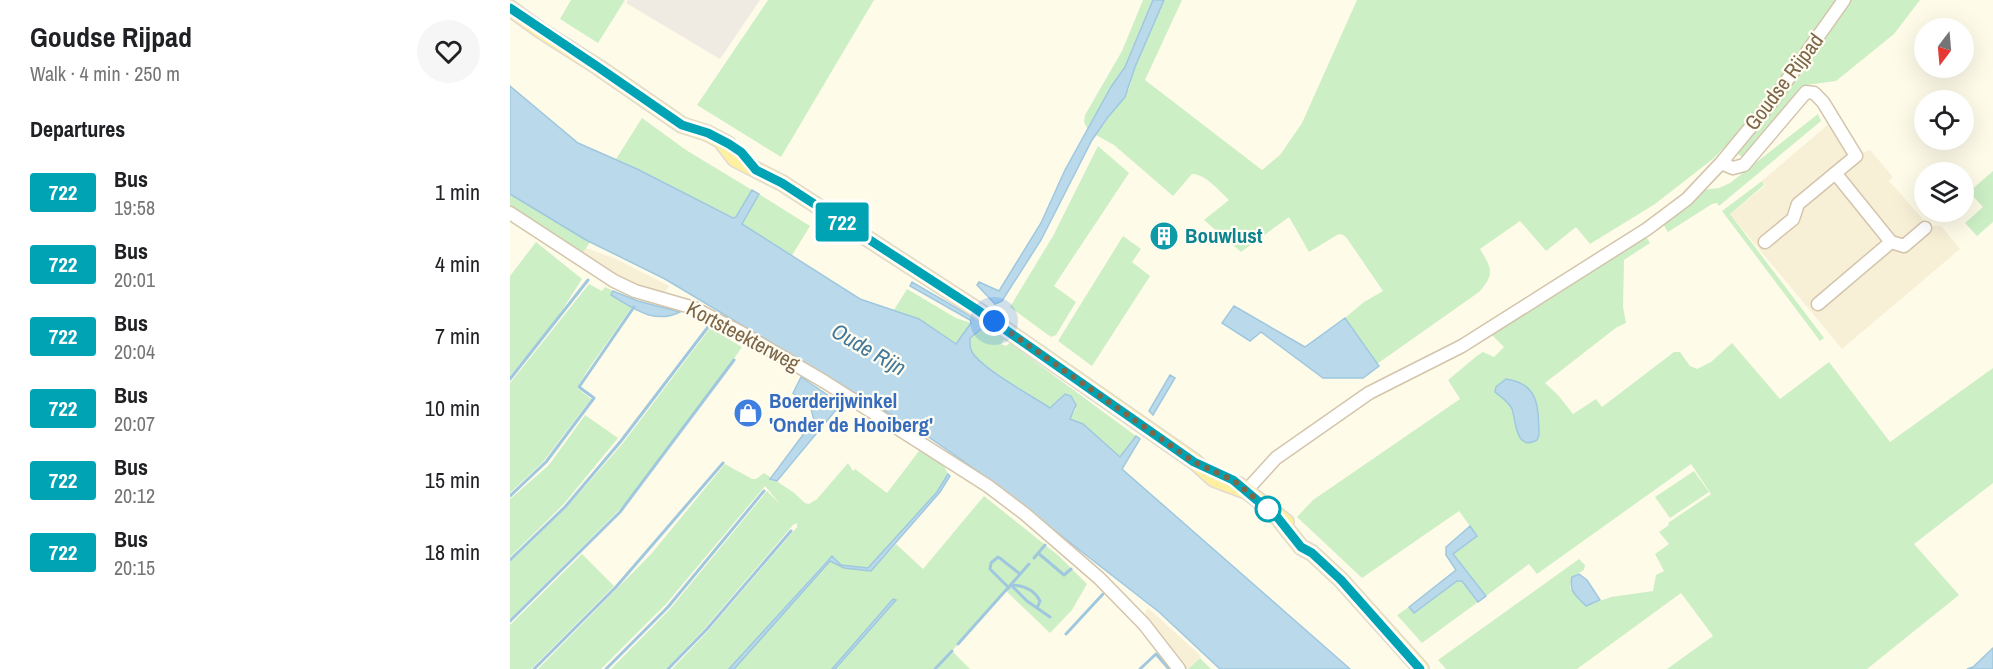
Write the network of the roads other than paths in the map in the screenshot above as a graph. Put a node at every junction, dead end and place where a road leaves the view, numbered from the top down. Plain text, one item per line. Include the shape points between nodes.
1 (1844, 0) edge
2 (510, 8) edge
3 (1721, 163) junction
4 (1836, 174) junction
5 (510, 213) edge
6 (1925, 228) dead end
7 (1765, 242) dead end
8 (1891, 242) junction
9 (1818, 304) dead end
10 (1246, 492) junction
11 (1179, 669) edge
12 (1420, 669) edge

1 - 3 street, Goudse Rijpad via 1773,100
2 - 10 main road via 682,125 714,137 735,159 782,183 976,309 1194,462 1221,472
3 - 4 street, Goudse Rijpad via 1733,168 1744,165 1806,92 1815,93 1823,102 1856,156
3 - 10 street, Goudse Rijpad via 1687,199 1647,229 1462,346 1369,393 1276,458
4 - 7 street, Goudse Rijpad via 1798,204 1793,219
4 - 8 street
5 - 11 street, Kortsteekterweg via 614,281 694,308 740,332 988,486 1099,578 1144,624
6 - 8 street via 1904,246
8 - 9 street
10 - 12 main road via 1341,580

